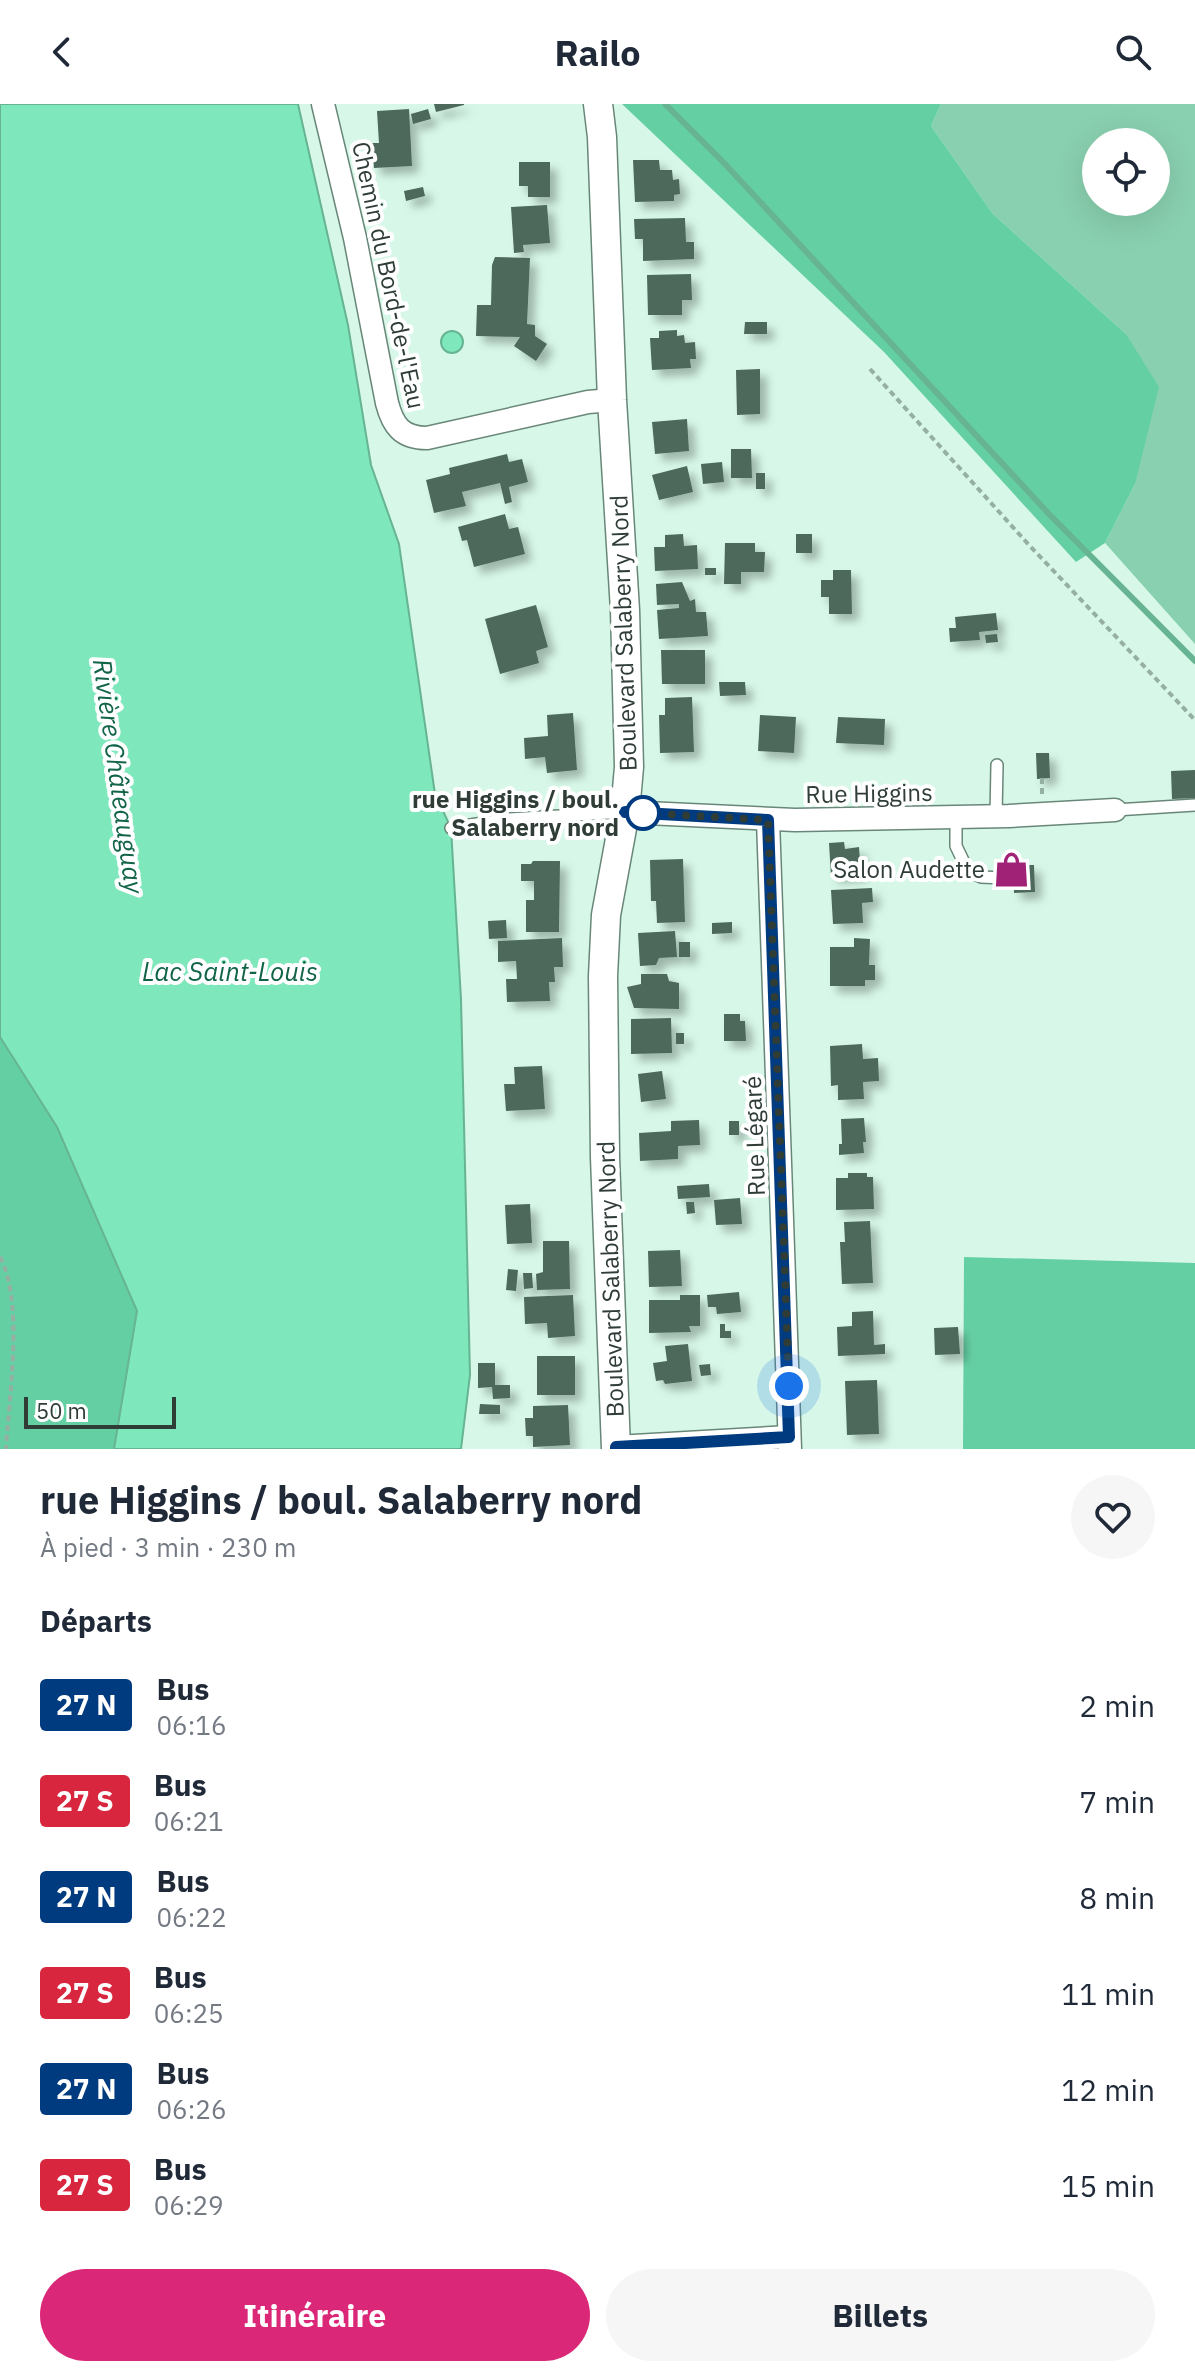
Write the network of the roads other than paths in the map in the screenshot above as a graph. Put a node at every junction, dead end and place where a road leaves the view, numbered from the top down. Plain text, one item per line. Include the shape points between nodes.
1 (323, 104) edge
2 (598, 104) edge
3 (612, 400) junction
4 (997, 765) dead end
5 (1195, 805) edge
6 (1115, 810) joint
7 (625, 812) junction
8 (996, 816) junction
9 (956, 817) junction
10 (768, 820) junction
11 (451, 828) dead end
12 (1004, 878) dead end
13 (790, 1443) edge
14 (616, 1448) edge

1 - 3 street, Chemin du Bord-de-l'Eau via 387,403 399,431 427,438
2 - 3 street, Boulevard Salaberry Nord
3 - 7 street, Boulevard Salaberry Nord via 625,610
4 - 8 lane
5 - 6 lane
6 - 8 street, Rue Higgins
7 - 10 street, Rue Higgins
7 - 11 lane
7 - 14 street, Boulevard Salaberry Nord via 606,915 603,976
8 - 9 street, Rue Higgins
9 - 10 street, Rue Higgins
9 - 12 lane via 956,846 968,871
10 - 13 street, Rue Légaré
13 - 14 street

